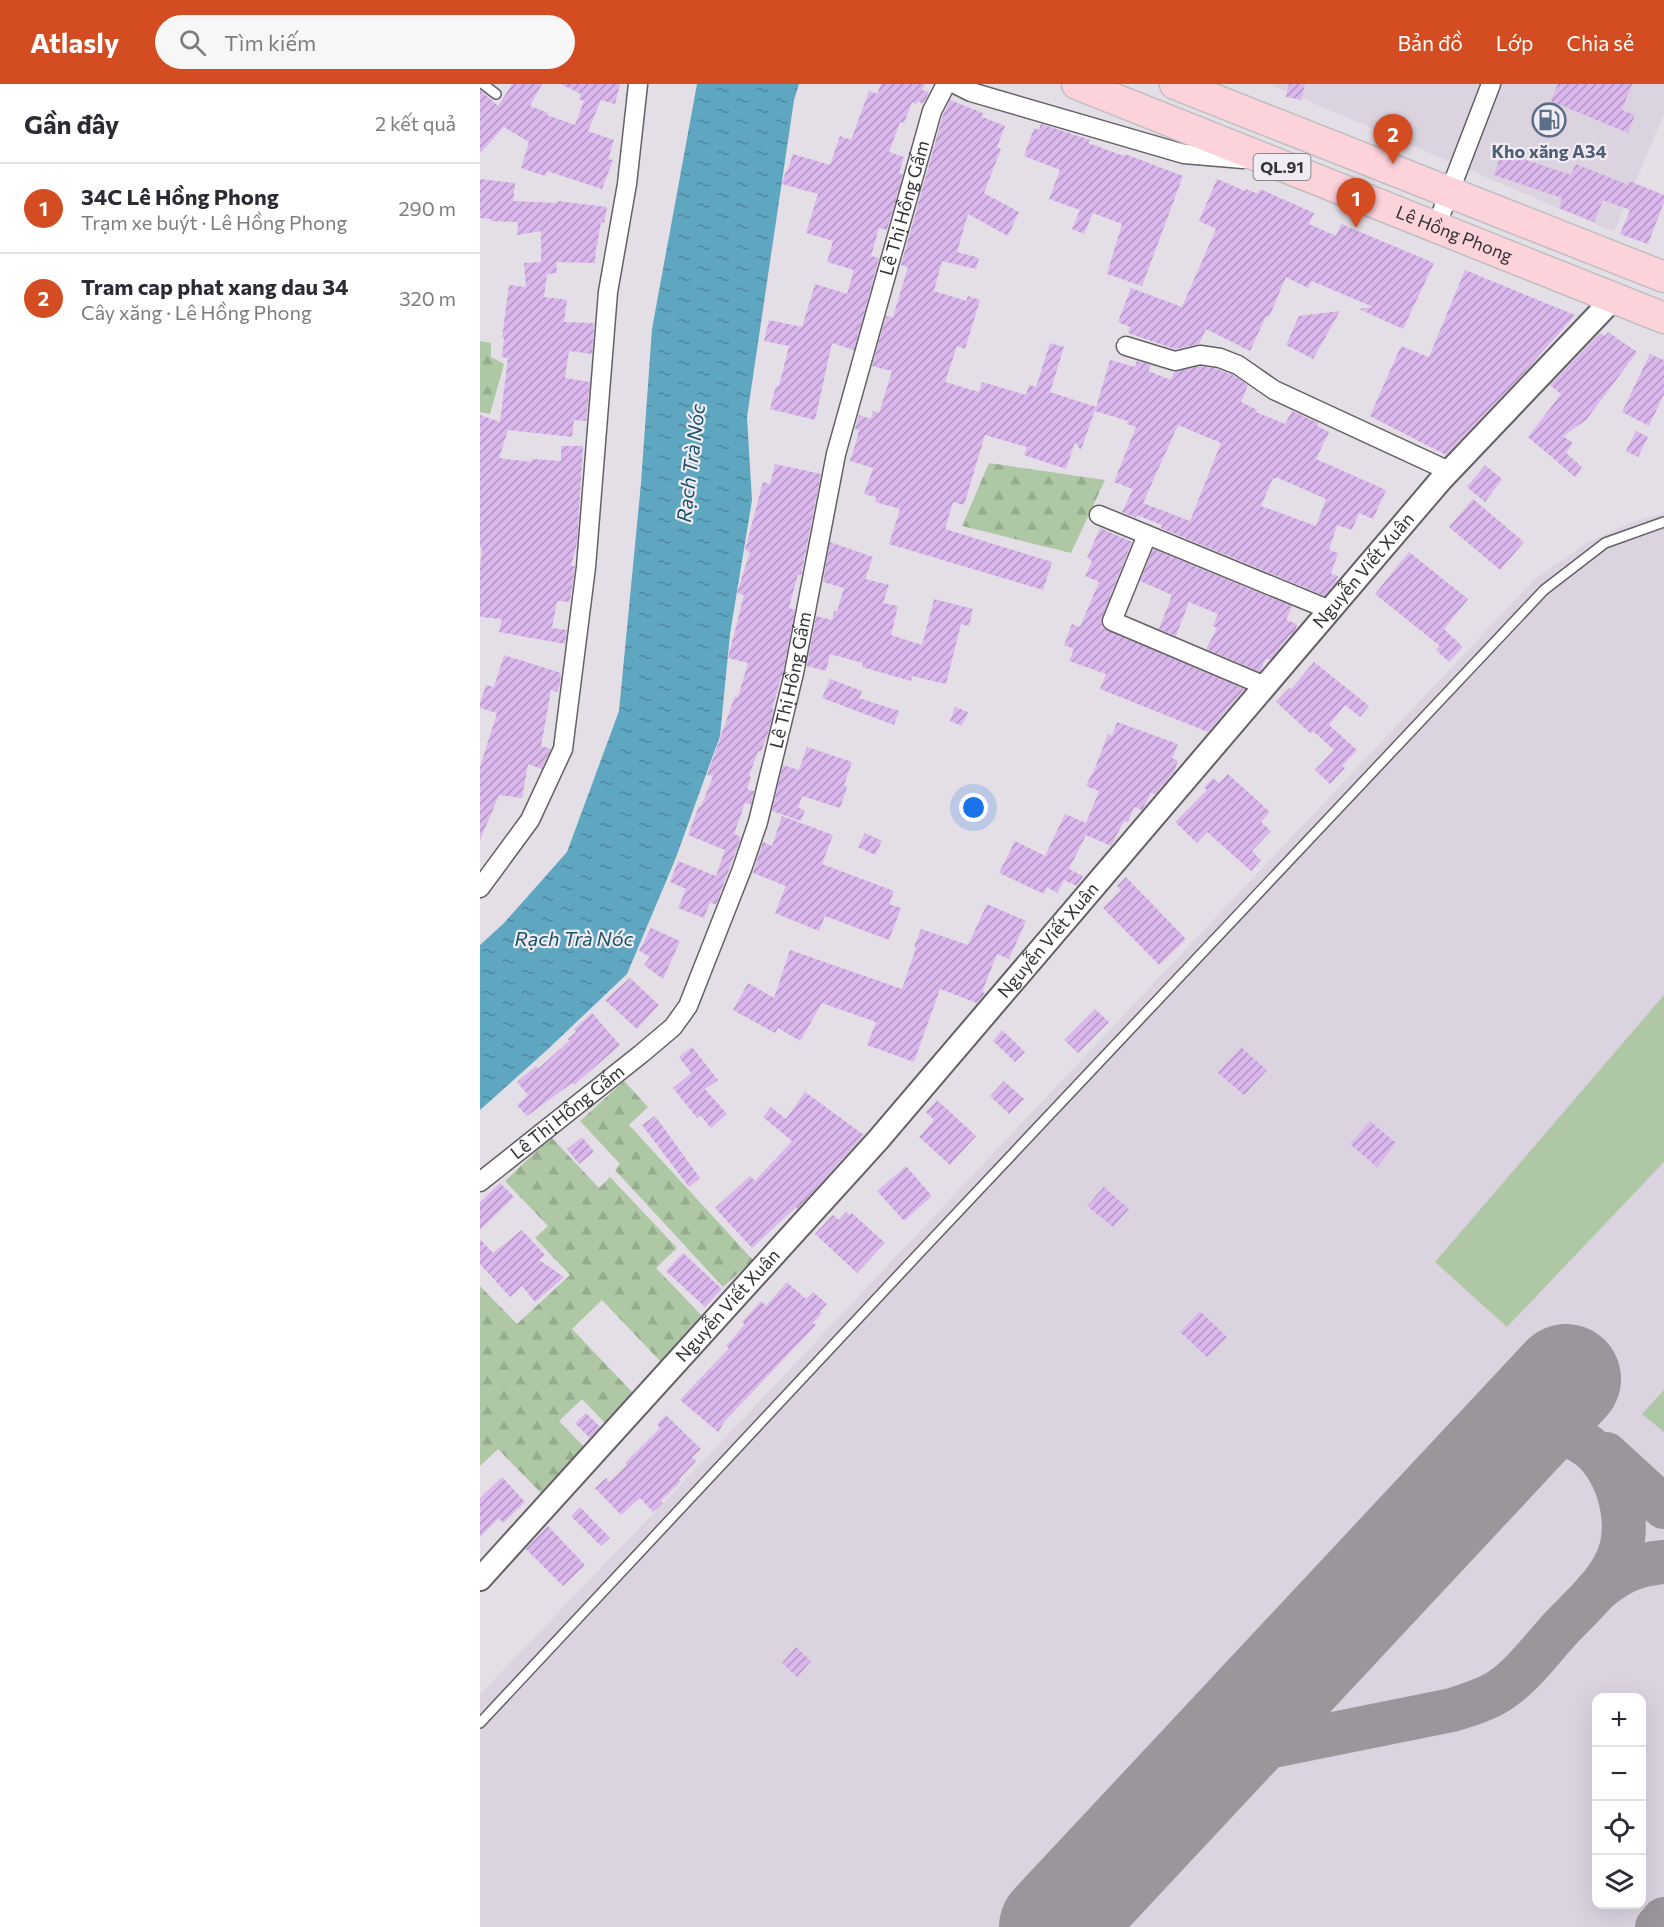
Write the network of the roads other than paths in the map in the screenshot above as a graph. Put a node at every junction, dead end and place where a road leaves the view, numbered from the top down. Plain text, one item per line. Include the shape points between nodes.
1 (483, 84) edge
2 (638, 84) edge
3 (946, 84) edge
4 (956, 84) edge
5 (1077, 84) edge
6 (1178, 84) edge
7 (1491, 84) edge
8 (496, 94) dead end
9 (1266, 160) junction
10 (1449, 192) junction
11 (1436, 227) junction
12 (1664, 278) edge
13 (1614, 298) junction
14 (1662, 311) edge
15 (1126, 346) dead end
16 (1449, 471) junction
17 (1099, 515) dead end
18 (1664, 522) edge
19 (1147, 535) junction
20 (1330, 610) junction
21 (1265, 686) junction
22 (480, 888) edge
23 (480, 1182) edge
24 (480, 1579) edge
25 (480, 1723) edge

1 - 8 lane
2 - 22 street via 627,184 608,292 586,567 563,749 530,820
3 - 23 street, Lê Thị Hồng Gấm via 932,111 836,454 794,673 758,822 688,1006 673,1027 650,1047
4 - 9 street via 971,92 1184,154
5 - 9 highway, Lê Hồng Phong / QL.91
6 - 10 highway, Lê Hồng Phong / QL.91
7 - 10 street
9 - 11 highway, Lê Hồng Phong / QL.91
10 - 11 street
10 - 12 highway, Lê Hồng Phong / QL.91
11 - 13 highway, Lê Hồng Phong / QL.91
13 - 14 highway, Lê Hồng Phong / QL.91
13 - 16 street, Nguyễn Viết Xuân
15 - 16 street via 1174,361 1200,355 1220,357 1274,390
16 - 20 street, Nguyễn Viết Xuân
17 - 19 street
18 - 25 lane via 1605,543 1544,590
19 - 20 street
19 - 21 street via 1112,621
20 - 21 street, Nguyễn Viết Xuân
21 - 24 street, Nguyễn Viết Xuân via 878,1140

